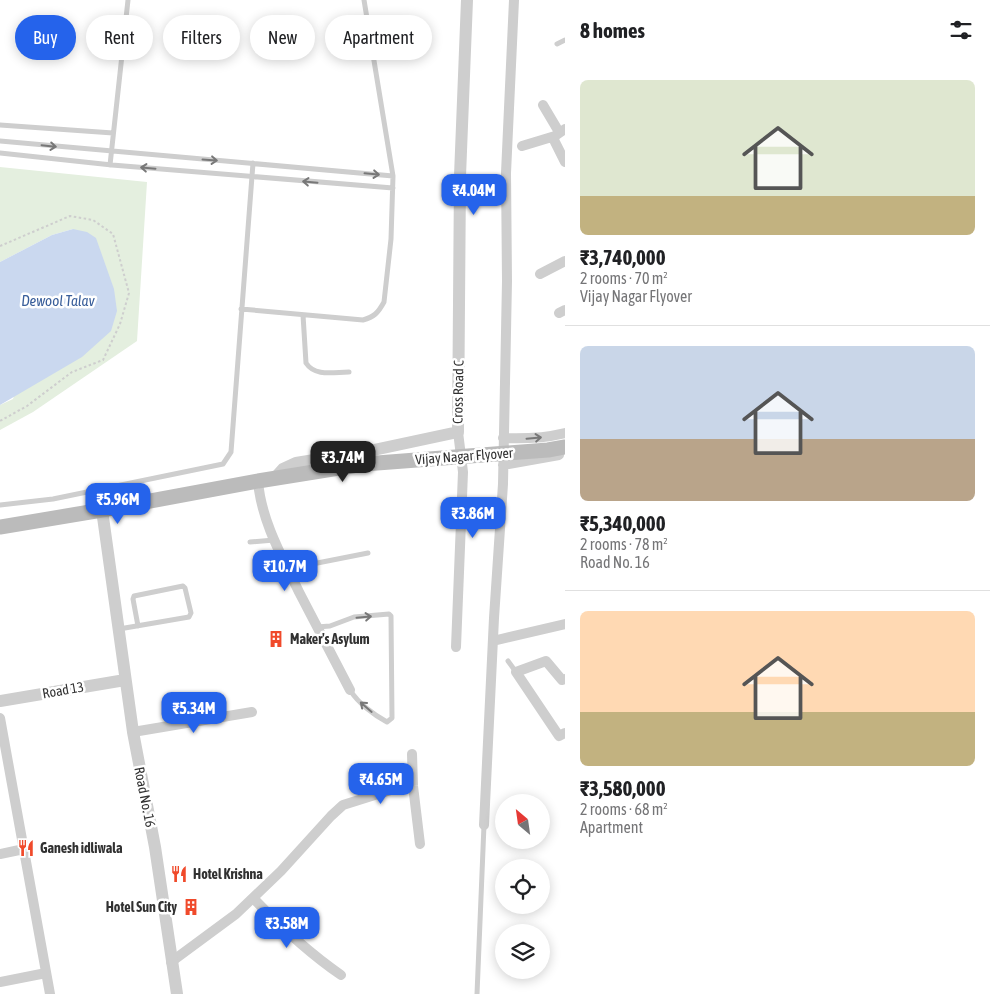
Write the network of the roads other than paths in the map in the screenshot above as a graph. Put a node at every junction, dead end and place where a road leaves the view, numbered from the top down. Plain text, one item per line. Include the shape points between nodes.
1 (128, 0) edge
2 (364, 0) edge
3 (468, 0) edge
4 (514, 0) edge
5 (565, 40) edge
6 (557, 44) dead end
7 (543, 105) dead end
8 (0, 125) edge
9 (560, 132) edge
10 (114, 133) junction
11 (0, 141) edge
12 (522, 146) dead end
13 (111, 152) junction
14 (0, 153) edge
15 (565, 162) edge
16 (253, 163) junction
17 (110, 165) junction
18 (394, 176) junction
19 (253, 177) junction
20 (393, 188) junction
21 (565, 261) edge
22 (540, 274) dead end
23 (241, 309) junction
24 (304, 315) junction
25 (350, 372) dead end
26 (458, 432) junction
27 (565, 433) edge
28 (503, 438) junction
29 (565, 447) edge
30 (565, 454) edge
31 (503, 465) junction
32 (280, 478) junction
33 (258, 481) junction
34 (0, 505) edge
35 (102, 510) junction
36 (0, 527) edge
37 (274, 540) junction
38 (250, 542) dead end
39 (368, 553) dead end
40 (288, 569) junction
41 (565, 624) edge
42 (138, 626) junction
43 (317, 627) junction
44 (118, 629) junction
45 (493, 642) junction
46 (456, 647) dead end
47 (508, 661) dead end
48 (516, 672) junction
49 (565, 679) edge
50 (125, 680) junction
51 (350, 690) joint
52 (0, 701) edge
53 (252, 712) dead end
54 (0, 718) edge
55 (133, 732) junction
56 (565, 733) edge
57 (412, 754) dead end
58 (413, 786) junction
59 (484, 825) joint
60 (420, 844) dead end
61 (24, 849) junction
62 (0, 854) edge
63 (253, 898) junction
64 (171, 962) junction
65 (46, 973) junction
66 (341, 975) dead end
67 (0, 982) edge
68 (50, 994) edge
69 (177, 994) edge
70 (477, 994) edge

1 - 10 lane
2 - 18 lane
3 - 26 street, Cross Road C via 460,176
4 - 28 street via 506,173
5 - 6 lane
7 - 9 street
8 - 10 lane
9 - 12 street
9 - 15 street via 554,140
10 - 13 lane
11 -> 13 lane
13 -> 16 lane
13 - 17 lane
14 - 17 lane
16 -> 18 lane
16 - 19 lane
19 -> 17 lane
18 - 20 lane
20 -> 19 lane
19 - 23 lane
20 - 24 lane via 384,302 379,311 363,320
21 - 22 street
23 - 24 lane
23 - 34 lane via 230,452 223,464 53,499
24 - 25 lane via 306,363 309,368 315,372
26 - 32 street, Cross Road C via 296,463 283,469
26 - 46 street via 463,472
28 -> 27 street
28 - 31 street
29 - 32 main road, Vijay Nagar Flyover via 364,464
30 - 31 street
31 - 45 street
32 - 33 main road
33 - 35 main road
33 - 37 street via 266,521
35 - 36 main road
35 - 44 street, Road No. 16
37 - 38 lane
37 - 40 street
39 - 40 lane
40 - 43 street
41 - 45 street
42 - 42 lane via 189,617 191,613 185,588 134,596
42 - 44 lane
43 - 51 street
43 -> 51 lane via 354,617 391,616 390,721 378,717
44 - 50 street, Road No. 16
45 - 59 street
47 - 48 lane
48 - 49 street via 546,661 558,677
48 - 56 street via 559,736
50 - 52 street, Road 13
50 - 55 street, Road No. 16
53 - 55 street
54 - 61 street
55 - 64 street, Road No. 16 via 155,847
57 - 58 street
58 - 60 street
58 - 63 street via 343,805
59 - 70 lane
61 - 62 street
61 - 65 street
63 - 64 street
63 - 66 street via 306,949
64 - 69 street, Road No. 16
65 - 67 street
65 - 68 street

